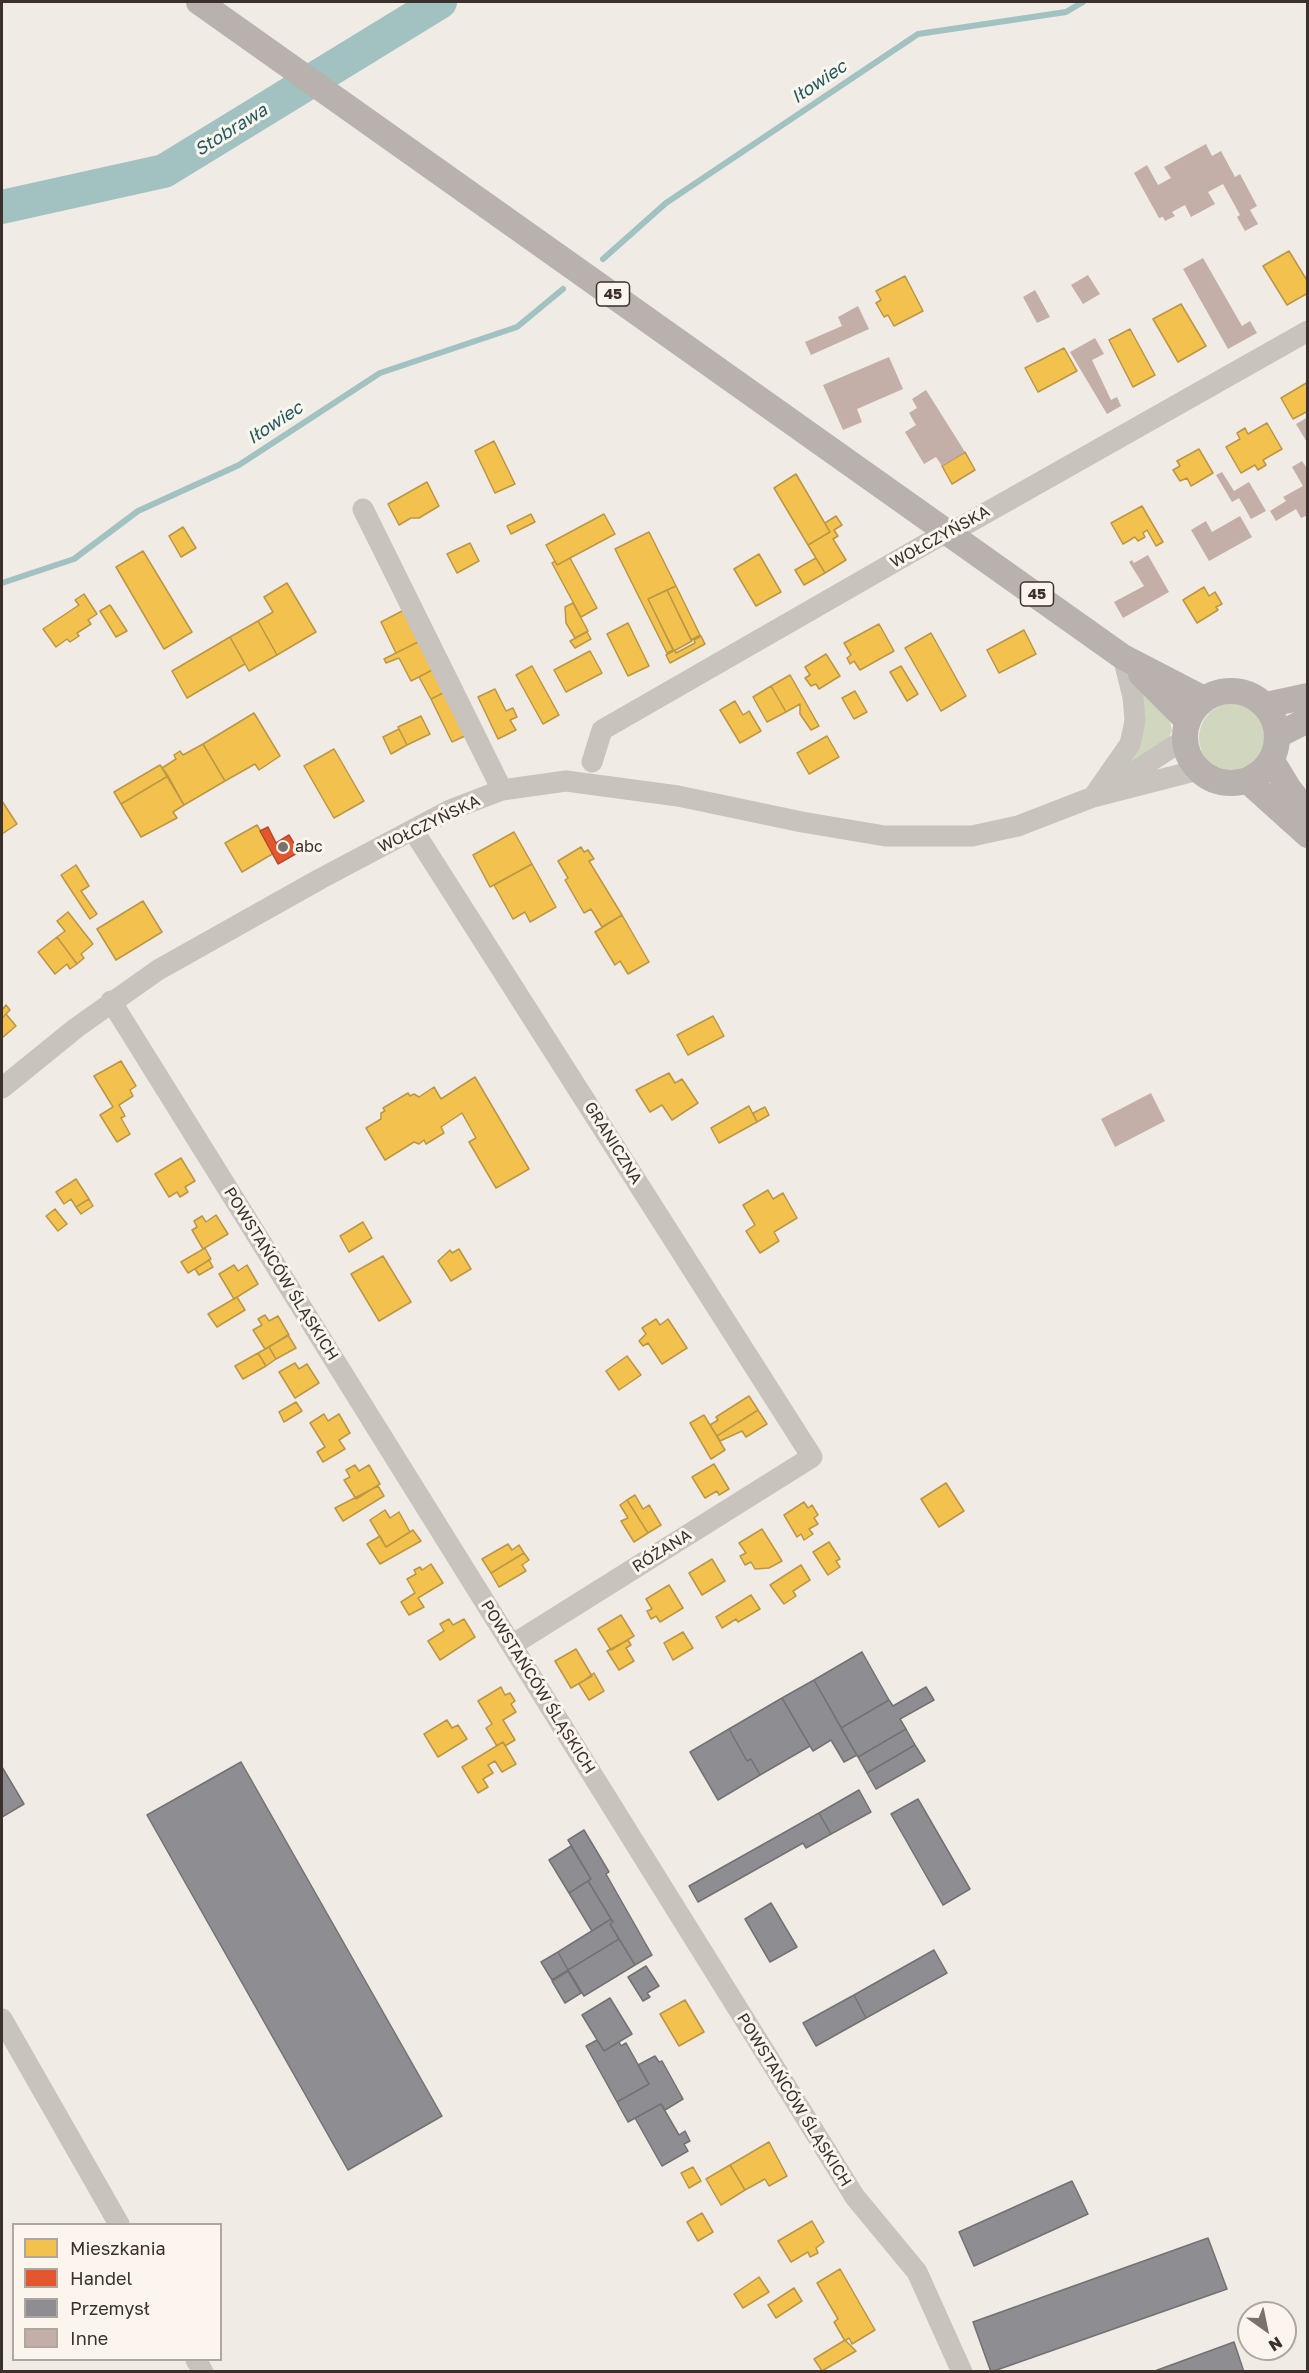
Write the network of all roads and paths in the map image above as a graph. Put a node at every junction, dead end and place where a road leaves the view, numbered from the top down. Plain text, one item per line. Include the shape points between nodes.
1 (199, 2) edge
2 (1308, 331) edge
3 (363, 509) dead end
4 (950, 532) junction
5 (1123, 657) junction
6 (1308, 696) edge
7 (1204, 699) junction
8 (1266, 705) junction
9 (1308, 720) edge
10 (1186, 730) junction
11 (1278, 735) junction
12 (1272, 760) junction
13 (592, 762) dead end
14 (1197, 770) junction
15 (1248, 781) junction
16 (502, 790) junction
17 (1094, 797) junction
18 (1308, 813) edge
19 (413, 830) junction
20 (1308, 835) edge
21 (111, 1001) junction
22 (2, 1088) edge
23 (812, 1457) joint
24 (512, 1645) junction
25 (2, 2019) edge
26 (118, 2223) edge
27 (962, 2372) edge

1 - 4 main road, 45
2 - 4 street, WOŁCZYŃSKA
3 - 16 street
4 - 5 main road, 45
4 - 13 street, WOŁCZYŃSKA via 602,730
5 - 7 main road, 45
5 - 10 main road, 45
5 - 17 street via 1135,721 1130,744
6 - 8 main road
7 - 8 main road via 1229,691 1255,697
7 - 10 main road
8 - 11 main road via 1275,719
9 - 11 main road
10 - 14 main road via 1188,756
10 - 17 street, WOŁCZYŃSKA
11 - 12 main road
12 - 15 main road via 1262,773
12 - 18 main road
14 - 15 main road via 1221,783
14 - 17 street, WOŁCZYŃSKA
15 - 20 main road
16 - 17 street, WOŁCZYŃSKA via 566,781 593,783 844,830 927,837 972,836 1018,826
16 - 19 street, WOŁCZYŃSKA via 450,810
19 - 21 street, WOŁCZYŃSKA via 158,970
19 - 23 street, GRANICZNA
21 - 22 street, WOŁCZYŃSKA
21 - 24 street, POWSTAŃCÓW ŚLĄSKICH
23 - 24 street, RÓŻANA
24 - 27 street, POWSTAŃCÓW ŚLĄSKICH via 855,2197 917,2272
25 - 26 street

